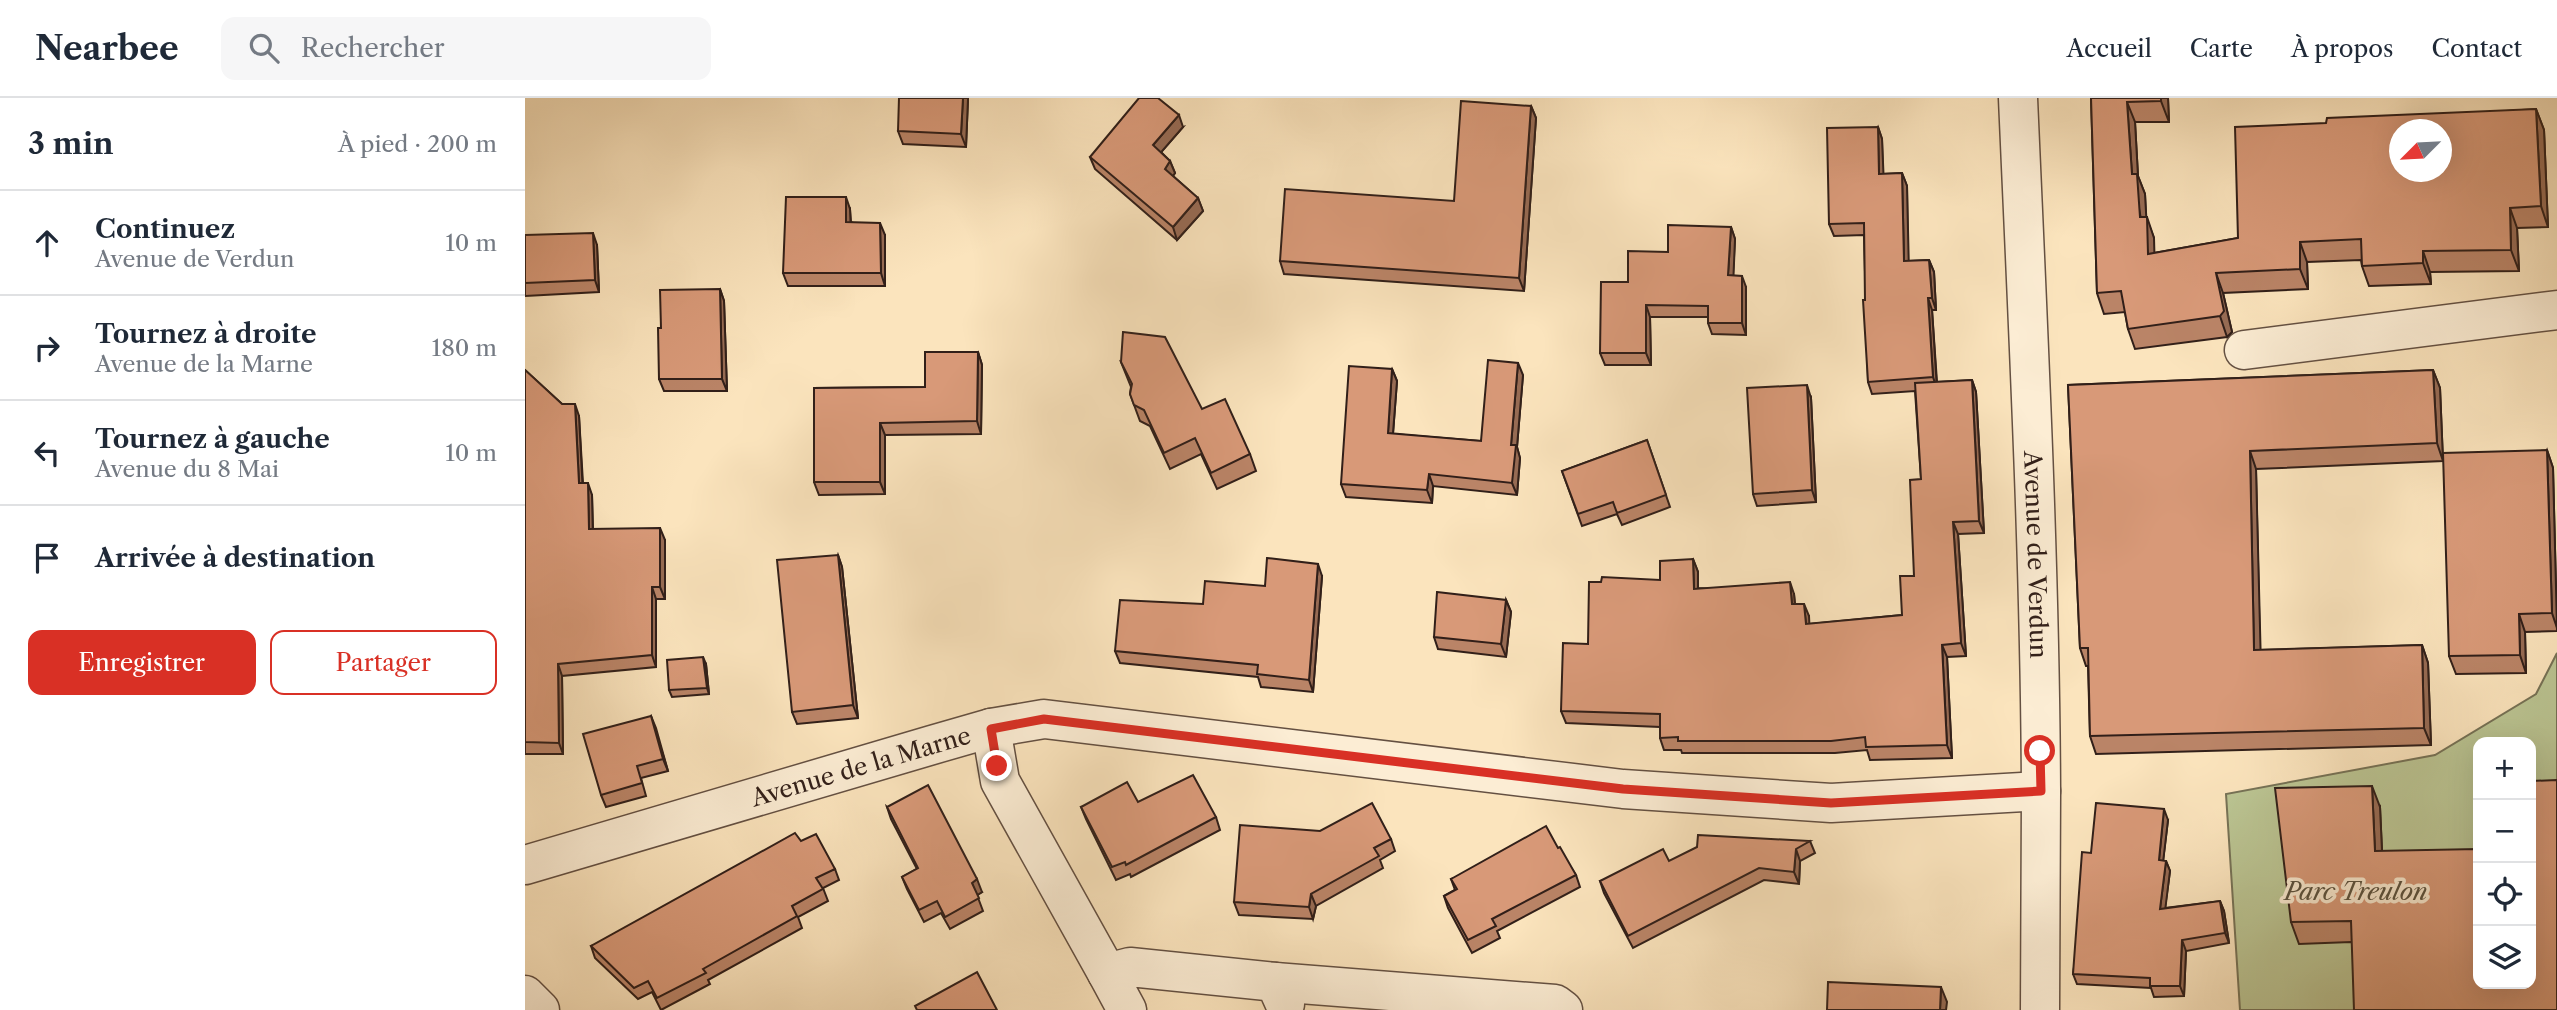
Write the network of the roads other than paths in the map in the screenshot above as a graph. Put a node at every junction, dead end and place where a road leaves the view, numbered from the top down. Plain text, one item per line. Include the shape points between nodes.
1 (2018, 98) edge
2 (2557, 310) edge
3 (2244, 350) dead end
4 (991, 729) junction
5 (2041, 791) junction
6 (525, 865) edge
7 (1107, 973) junction
8 (525, 995) edge
9 (1281, 996) edge
10 (540, 1010) edge
11 (1127, 1010) edge
12 (1563, 1010) edge
13 (2040, 1010) edge

1 - 5 street, Avenue de Verdun via 2031,377
2 - 3 street
4 - 5 street, Avenue de la Marne via 1044,719 1623,789 1831,803
4 - 6 street, Avenue de la Marne
4 - 7 street via 1000,781
5 - 13 street, Avenue de Verdun
7 - 9 street via 1130,967
7 - 11 street
8 - 10 street
9 - 12 street via 1555,1004

